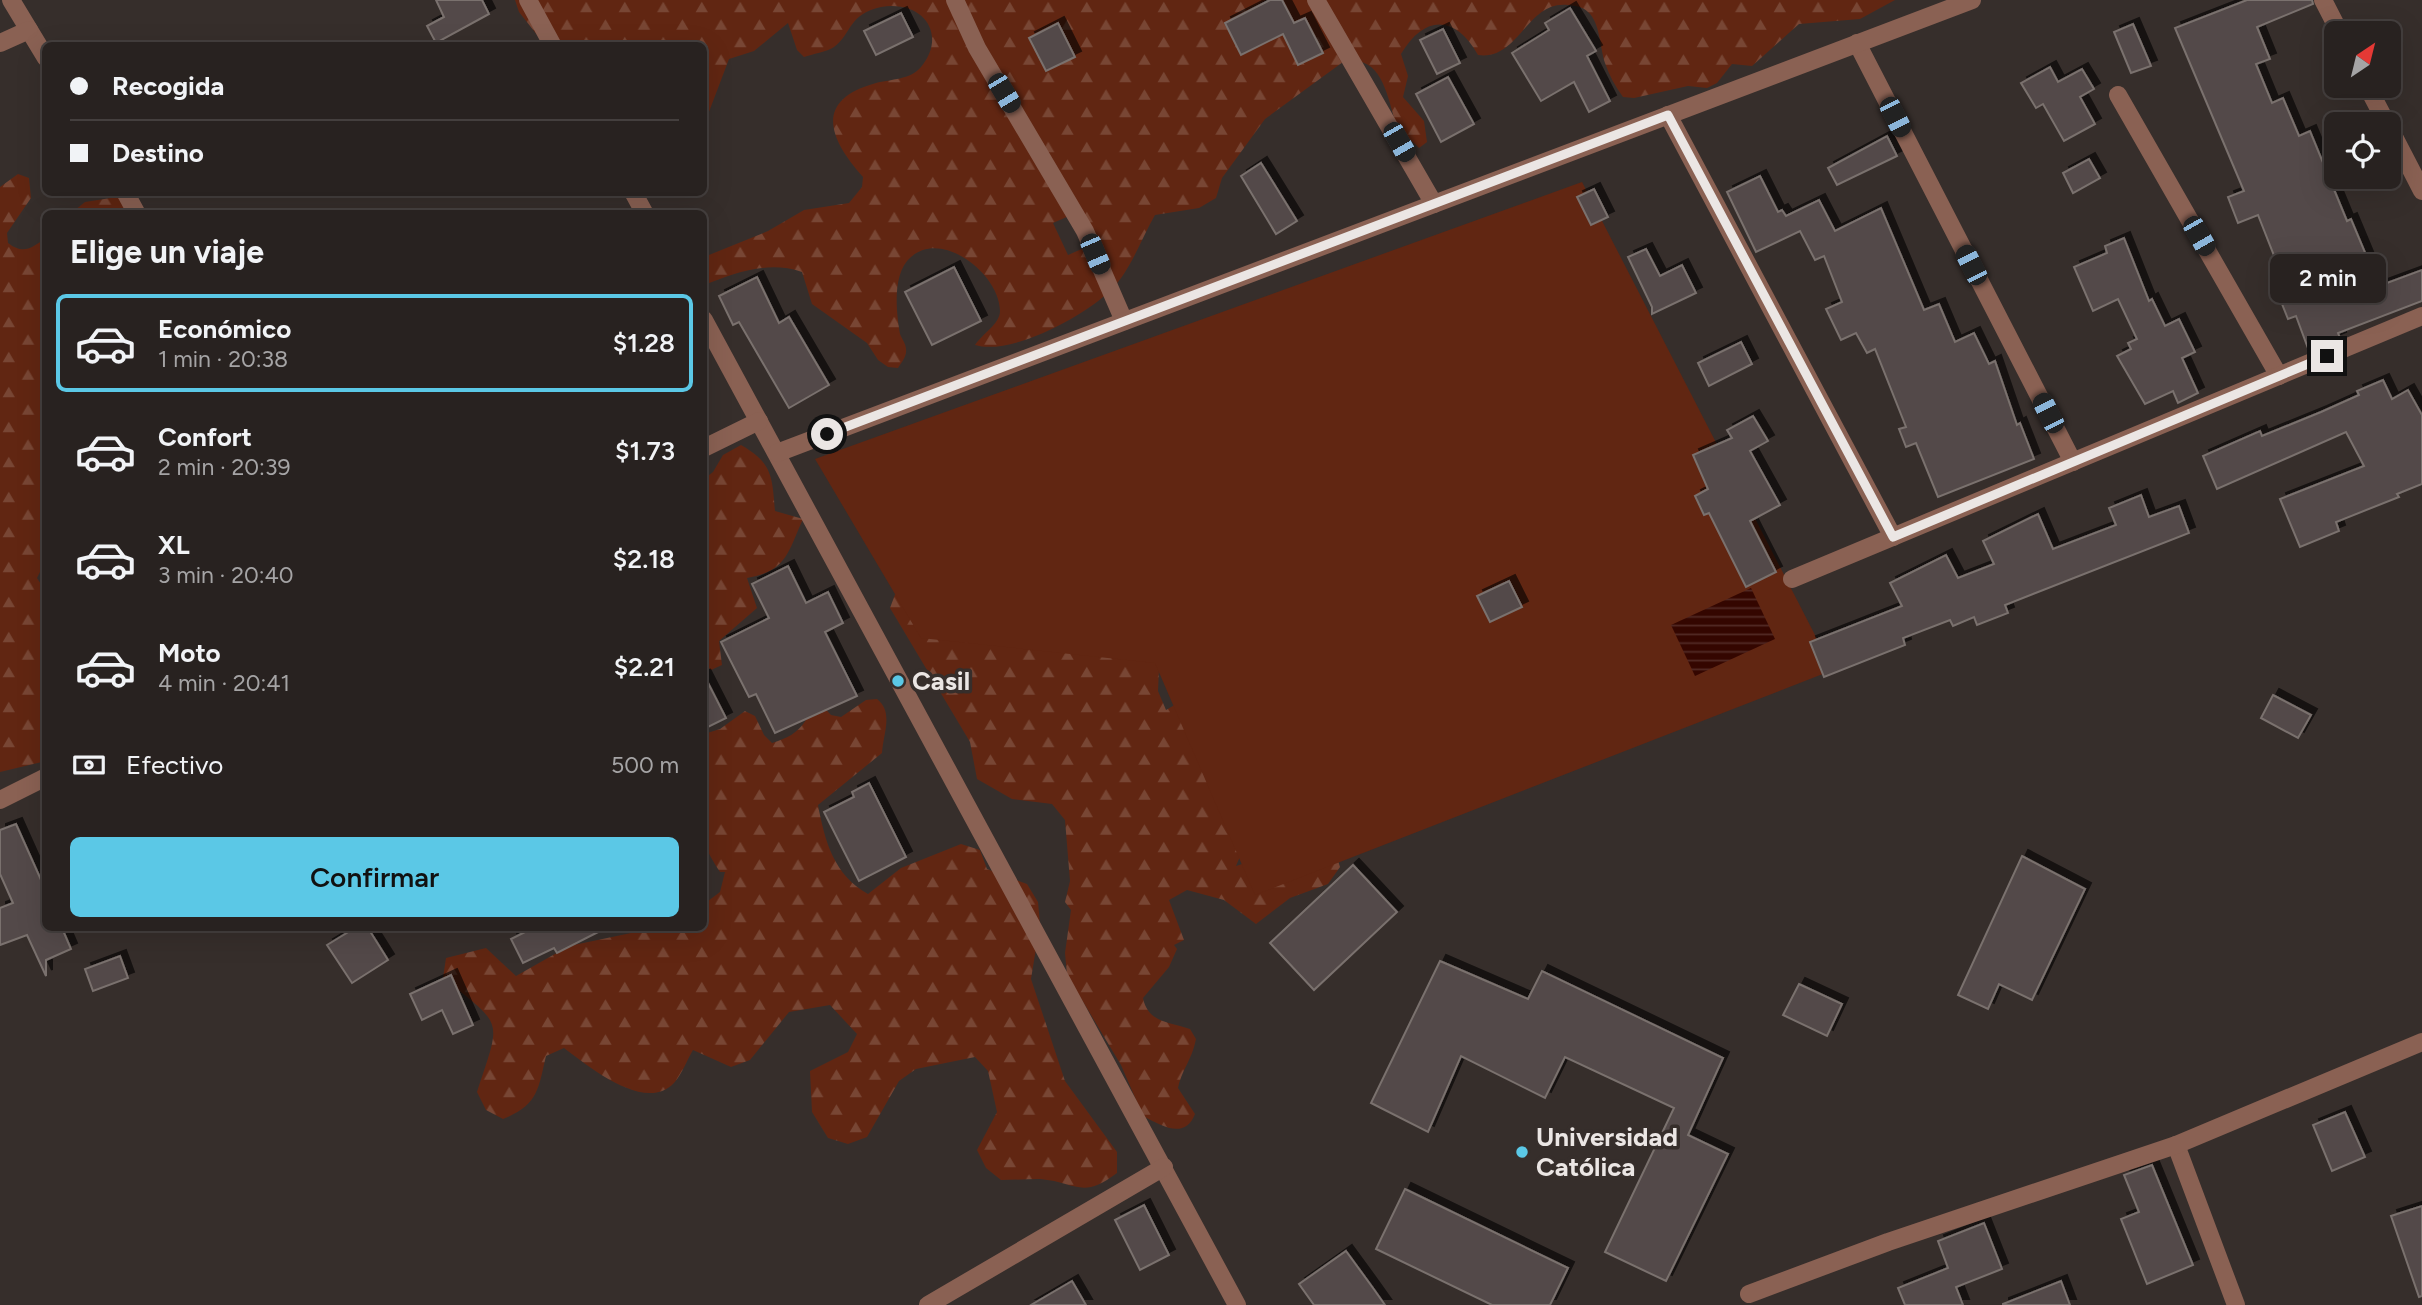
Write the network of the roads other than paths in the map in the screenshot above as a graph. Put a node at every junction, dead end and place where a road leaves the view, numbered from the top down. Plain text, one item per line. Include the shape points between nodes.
1 (11, 0) edge
2 (527, 0) edge
3 (956, 0) edge
4 (1316, 0) edge
5 (1972, 0) edge
6 (2323, 0) edge
7 (2334, 21) edge
8 (29, 30) junction
9 (550, 42) edge
10 (0, 43) edge
11 (1857, 43) junction
12 (42, 51) edge
13 (2118, 95) dead end
14 (1668, 115) junction
15 (2401, 151) edge
16 (2422, 191) edge
17 (1434, 204) junction
18 (2422, 316) edge
19 (1124, 321) junction
20 (707, 326) edge
21 (2279, 376) junction
22 (759, 421) junction
23 (707, 447) edge
24 (777, 453) junction
25 (2073, 462) junction
26 (1893, 537) junction
27 (1792, 579) dead end
28 (42, 779) edge
29 (0, 800) edge
30 (2422, 1042) edge
31 (2176, 1145) junction
32 (1164, 1167) junction
33 (1749, 1294) dead end
34 (928, 1305) edge
35 (1237, 1305) edge
36 (2236, 1305) edge

1 - 8 street
2 - 9 street
3 - 19 street via 977,48 1085,231
4 - 17 street
5 - 11 street
6 - 7 street
8 - 10 street
8 - 12 street
11 - 14 street
11 - 25 street
13 - 21 street
14 - 17 street
14 - 26 street
15 - 16 street
17 - 19 street
18 - 21 street
19 - 24 street
20 - 22 street
21 - 25 street
22 - 23 street
22 - 24 street
24 - 32 street
25 - 26 street
26 - 27 street
28 - 29 street
30 - 31 street
31 - 33 street
31 - 36 street
32 - 34 street
32 - 35 street

